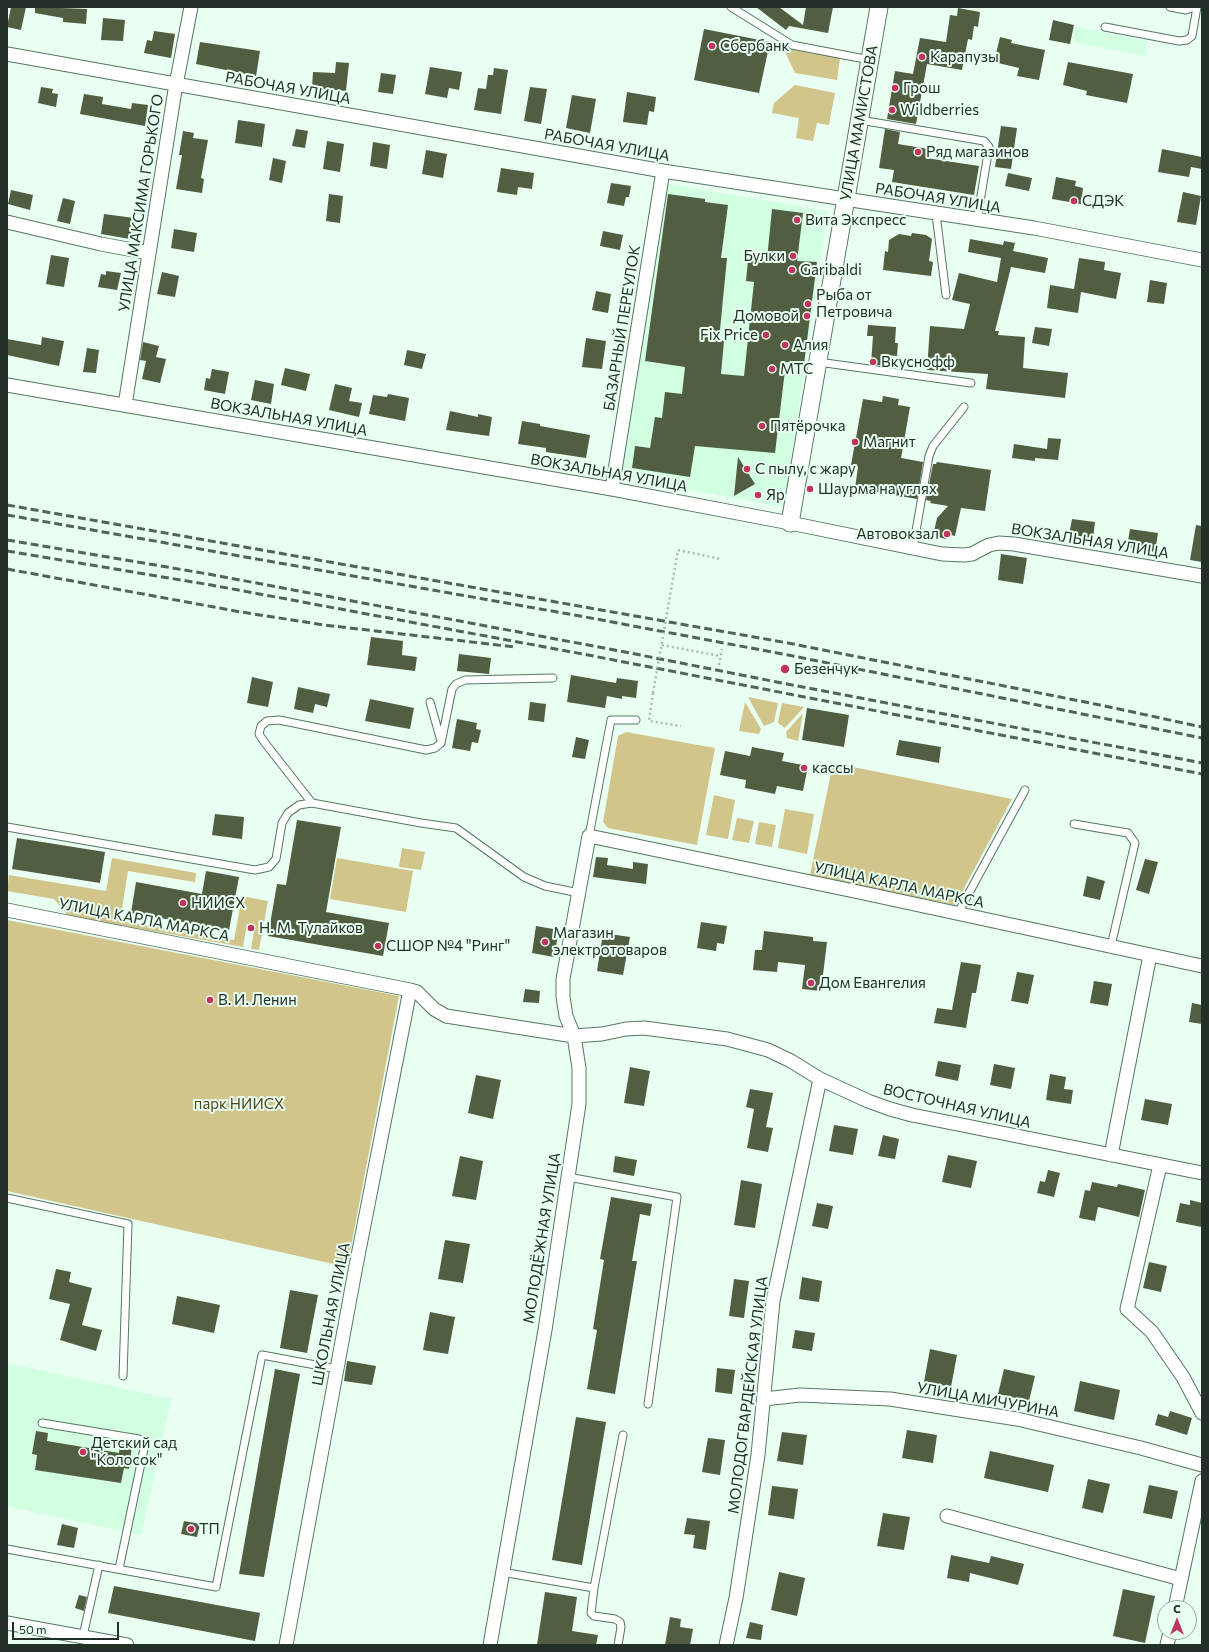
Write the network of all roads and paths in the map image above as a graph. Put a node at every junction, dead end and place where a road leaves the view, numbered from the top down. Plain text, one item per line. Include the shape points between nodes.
1 (191, 7) edge
2 (731, 7) edge
3 (879, 7) edge
4 (1170, 7) edge
5 (1196, 7) edge
6 (1105, 27) dead end
7 (7, 54) edge
8 (870, 60) junction
9 (176, 84) junction
10 (860, 120) junction
11 (663, 171) junction
12 (846, 200) junction
13 (936, 214) junction
14 (977, 220) junction
15 (7, 222) edge
16 (149, 253) junction
17 (1202, 260) edge
18 (946, 295) dead end
19 (818, 362) junction
20 (971, 383) dead end
21 (7, 385) edge
22 (126, 405) junction
23 (964, 407) dead end
24 (612, 489) junction
25 (790, 523) junction
26 (914, 548) junction
27 (721, 559) dead end
28 (1202, 576) edge
29 (662, 645) junction
30 (722, 649) dead end
31 (720, 656) junction
32 (719, 665) dead end
33 (553, 678) dead end
34 (430, 702) dead end
35 (636, 720) dead end
36 (681, 726) dead end
37 (441, 743) junction
38 (1025, 790) dead end
39 (312, 803) junction
40 (1074, 824) dead end
41 (7, 827) edge
42 (589, 836) junction
43 (579, 893) junction
44 (7, 910) edge
45 (958, 913) junction
46 (1111, 946) junction
47 (1150, 955) junction
48 (1202, 966) edge
49 (410, 990) junction
50 (574, 1036) junction
51 (820, 1079) junction
52 (1111, 1155) junction
53 (1160, 1164) junction
54 (1202, 1173) edge
55 (568, 1177) junction
56 (7, 1198) edge
57 (337, 1369) junction
58 (123, 1376) dead end
59 (764, 1398) junction
60 (648, 1404) dead end
61 (1202, 1413) edge
62 (42, 1423) dead end
63 (622, 1435) dead end
64 (1202, 1465) edge
65 (1202, 1481) edge
66 (947, 1516) dead end
67 (7, 1549) edge
68 (99, 1565) junction
69 (119, 1569) junction
70 (502, 1572) junction
71 (1181, 1579) junction
72 (594, 1588) junction
73 (1177, 1600) edge
74 (7, 1623) edge
75 (83, 1636) junction
76 (126, 1645) edge
77 (286, 1645) edge
78 (490, 1645) edge
79 (618, 1645) edge
80 (726, 1645) edge

1 - 9 street, УЛИЦА МАКСИМА ГОРЬКОГО
2 - 8 lane via 792,45
3 - 8 street, УЛИЦА МАМИСТОВА
4 - 5 lane via 1186,10
5 - 6 lane via 1192,36 1187,40 1179,41
7 - 9 street, РАБОЧАЯ УЛИЦА
8 - 10 street, УЛИЦА МАМИСТОВА
9 - 11 street, РАБОЧАЯ УЛИЦА
9 - 16 street, УЛИЦА МАКСИМА ГОРЬКОГО
10 - 12 street, УЛИЦА МАМИСТОВА
10 - 14 lane via 984,141 989,147 989,152
11 - 12 street, РАБОЧАЯ УЛИЦА
11 - 24 street, БАЗАРНЫЙ ПЕРЕУЛОК
12 - 13 street, РАБОЧАЯ УЛИЦА
12 - 19 street, УЛИЦА МАМИСТОВА
13 - 14 street, РАБОЧАЯ УЛИЦА
13 - 18 lane
14 - 17 street, РАБОЧАЯ УЛИЦА via 1034,228
15 - 16 street
16 - 22 street, УЛИЦА МАКСИМА ГОРЬКОГО
19 - 20 lane
19 - 25 street, УЛИЦА МАМИСТОВА
21 - 22 street, ВОКЗАЛЬНАЯ УЛИЦА
22 - 24 street, ВОКЗАЛЬНАЯ УЛИЦА
23 - 26 lane via 933,446 929,456
24 - 25 street, ВОКЗАЛЬНАЯ УЛИЦА
25 - 26 street, ВОКЗАЛЬНАЯ УЛИЦА
26 - 28 street, ВОКЗАЛЬНАЯ УЛИЦА via 956,556 972,554 989,545 1014,544
27 - 29 path, bridge via 678,550
29 - 31 path
29 - 36 path, bridge via 649,721
30 - 31 path
31 - 32 path
33 - 37 lane via 466,680 456,684 452,689
34 - 37 lane
35 - 42 lane via 611,720
37 - 39 lane via 426,750 279,720 267,721 261,726 259,734
38 - 45 lane
39 - 41 lane via 299,805 288,813 282,823 276,859 269,867 255,870
39 - 43 lane via 456,828 524,877 545,886
40 - 46 lane via 1128,833 1135,843
42 - 43 street, МОЛОДЁЖНАЯ УЛИЦА
42 - 45 street, УЛИЦА КАРЛА МАРКСА
43 - 50 street, МОЛОДЁЖНАЯ УЛИЦА via 562,979 566,1016
44 - 49 street, УЛИЦА КАРЛА МАРКСА
45 - 46 street, УЛИЦА КАРЛА МАРКСА
46 - 47 street, УЛИЦА КАРЛА МАРКСА
47 - 48 street, УЛИЦА КАРЛА МАРКСА
47 - 52 street
49 - 50 street, УЛИЦА КАРЛА МАРКСА via 417,992 434,1009 446,1016
49 - 57 street, ШКОЛЬНАЯ УЛИЦА
50 - 51 street, ВОСТОЧНАЯ УЛИЦА via 644,1028 727,1039 768,1050
50 - 55 street, МОЛОДЁЖНАЯ УЛИЦА via 579,1068 579,1104
51 - 52 street, ВОСТОЧНАЯ УЛИЦА via 868,1101 912,1115
51 - 59 street, МОЛОДОГВАРДЕЙСКАЯ УЛИЦА via 773,1301
52 - 53 street, ВОСТОЧНАЯ УЛИЦА
53 - 54 street, ВОСТОЧНАЯ УЛИЦА
53 - 61 street via 1128,1309 1152,1332 1183,1377
55 - 60 lane via 677,1197
55 - 70 street, МОЛОДЁЖНАЯ УЛИЦА via 545,1330
56 - 58 lane via 128,1224
57 - 69 lane via 262,1355 216,1586
57 - 77 street, ШКОЛЬНАЯ УЛИЦА
59 - 64 street, УЛИЦА МИЧУРИНА via 800,1395 898,1400 1017,1418
59 - 80 street, МОЛОДОГВАРДЕЙСКАЯ УЛИЦА via 758,1456 736,1598
62 - 69 lane via 139,1440 145,1444
63 - 72 lane
65 - 71 street
66 - 71 street
67 - 68 lane
68 - 69 lane
68 - 75 lane
70 - 72 lane
70 - 78 street, МОЛОДЁЖНАЯ УЛИЦА
71 - 73 street
72 - 79 lane via 591,1613 620,1622 622,1626
74 - 75 street
75 - 76 street

